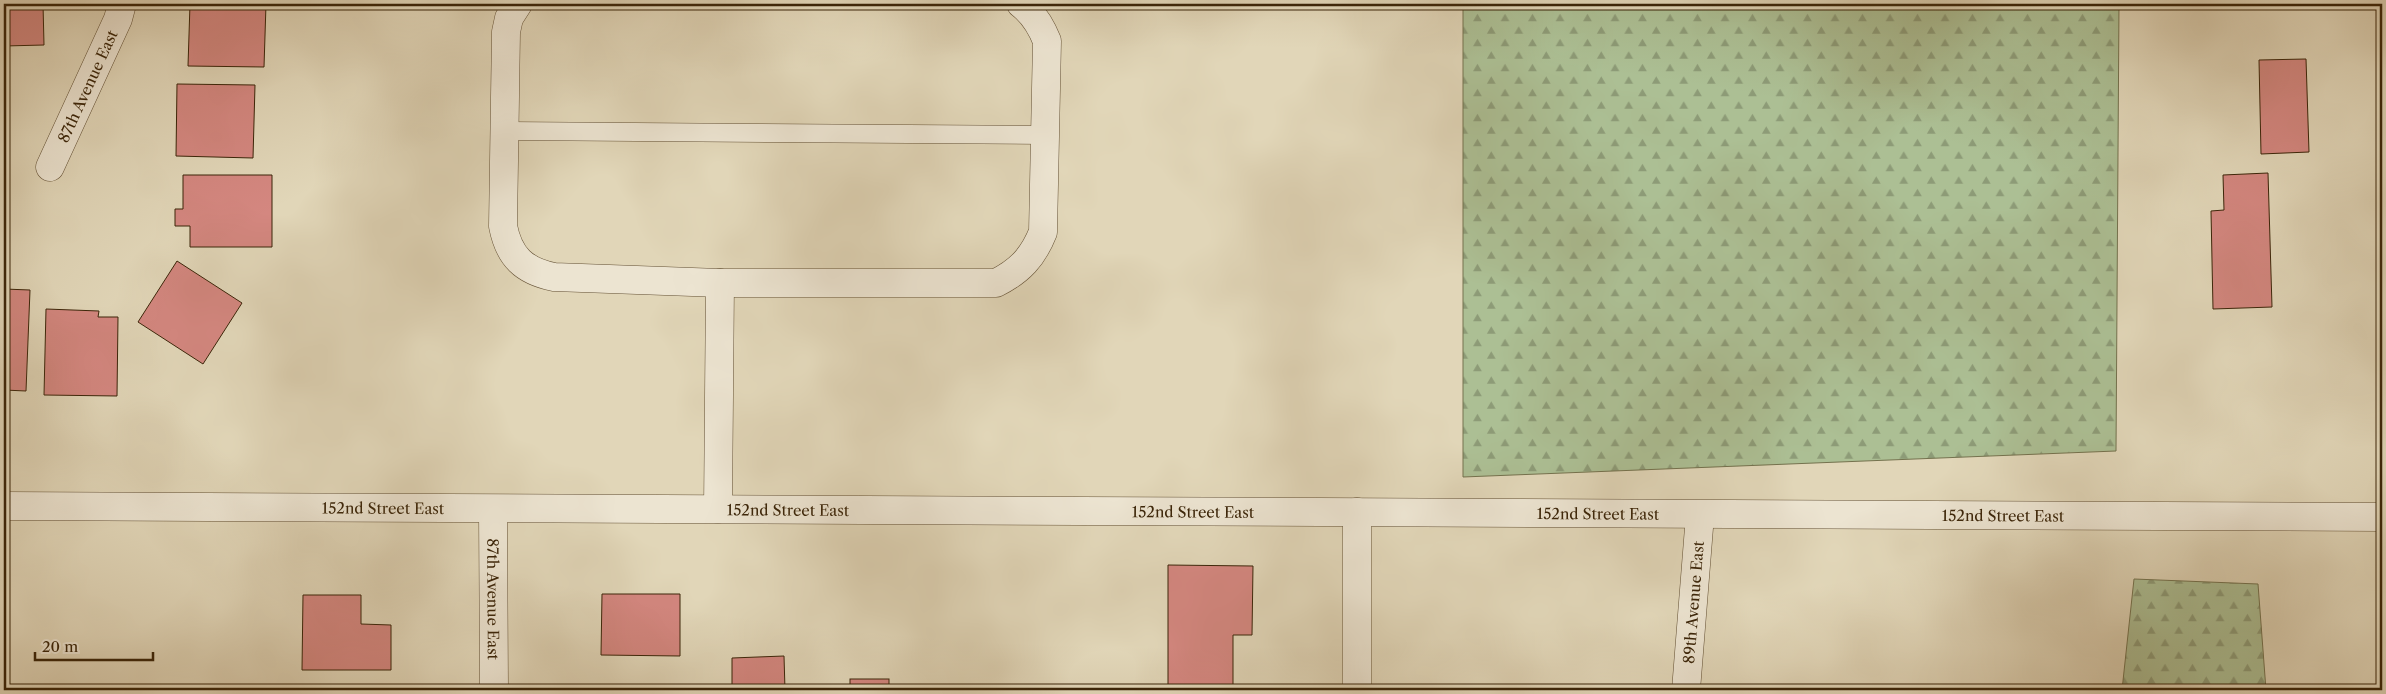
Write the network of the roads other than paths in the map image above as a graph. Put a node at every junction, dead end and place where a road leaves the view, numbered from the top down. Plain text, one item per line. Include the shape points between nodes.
1 (122, 4) edge
2 (518, 4) edge
3 (1031, 6) edge
4 (504, 131) junction
5 (1045, 135) junction
6 (50, 167) dead end
7 (720, 283) junction
8 (4, 506) edge
9 (493, 508) junction
10 (718, 509) junction
11 (1358, 512) junction
12 (1700, 515) junction
13 (2382, 517) edge
14 (494, 690) edge
15 (1357, 690) edge
16 (1686, 690) edge

1 - 6 street, 87th Avenue East
2 - 4 street via 506,32
3 - 5 street via 1047,41
4 - 5 lane
4 - 7 street via 503,226 506,245 526,267 538,274 554,277
5 - 7 street via 1043,232 1026,262 996,283
7 - 10 street
8 - 9 street, 152nd Street East
9 - 10 street, 152nd Street East
9 - 14 street, 87th Avenue East
10 - 11 street, 152nd Street East
11 - 12 street, 152nd Street East
11 - 15 street
12 - 13 street, 152nd Street East
12 - 16 street, 89th Avenue East

